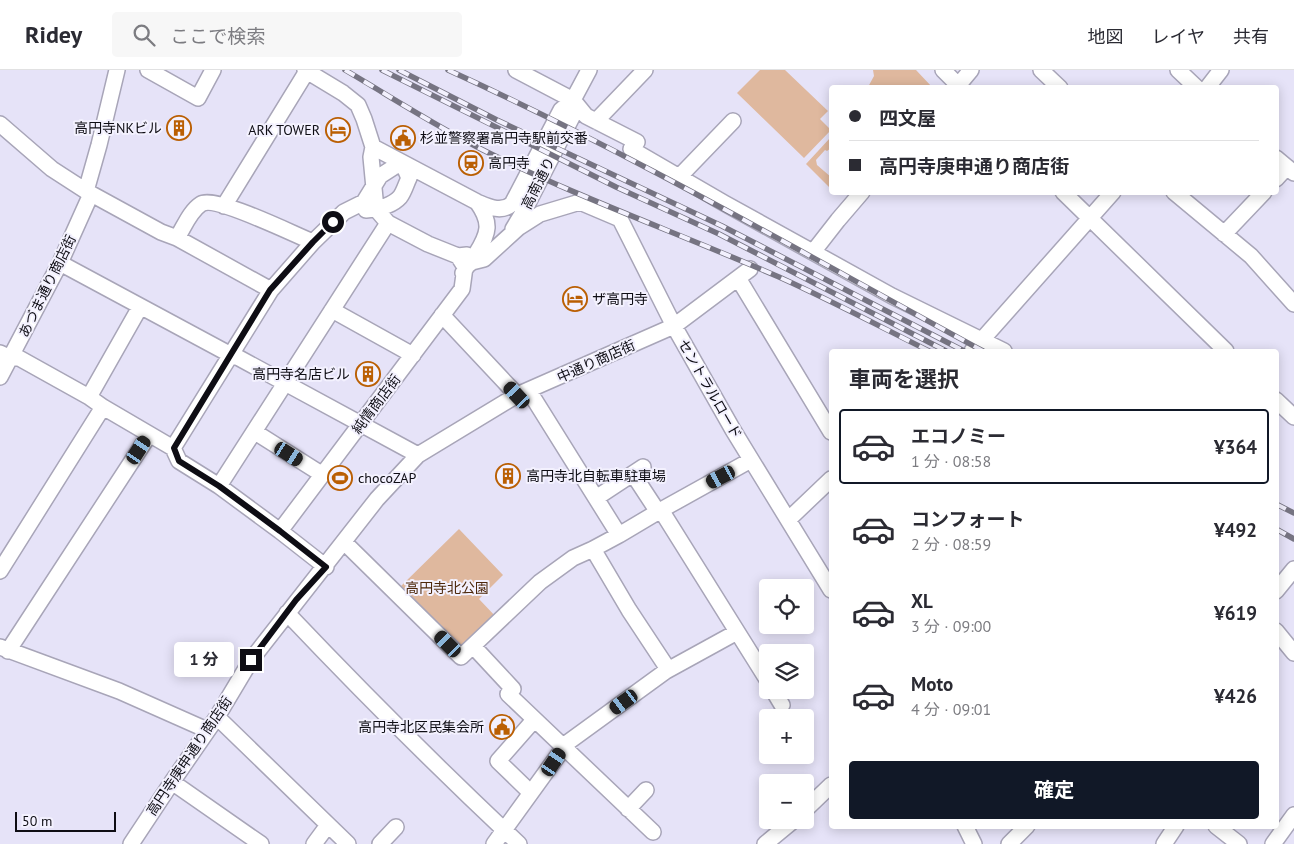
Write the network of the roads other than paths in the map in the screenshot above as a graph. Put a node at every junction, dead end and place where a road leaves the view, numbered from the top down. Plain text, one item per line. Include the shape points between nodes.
1 (116, 70) edge
2 (148, 70) edge
3 (213, 70) edge
4 (516, 70) edge
5 (589, 70) edge
6 (645, 70) edge
7 (943, 70) edge
8 (971, 70) edge
9 (1041, 70) edge
10 (1178, 70) edge
11 (1221, 70) edge
12 (311, 72) edge
13 (956, 85) edge
14 (958, 85) edge
15 (1057, 85) edge
16 (1195, 85) edge
17 (1209, 85) edge
18 (573, 100) junction
19 (596, 121) junction
20 (733, 121) dead end
21 (0, 125) edge
22 (373, 147) junction
23 (403, 164) junction
24 (678, 177) junction
25 (373, 187) junction
26 (88, 193) junction
27 (859, 195) edge
28 (1066, 195) edge
29 (1110, 195) edge
30 (1178, 195) edge
31 (1261, 195) edge
32 (477, 202) junction
33 (224, 206) junction
34 (376, 209) junction
35 (347, 210) junction
36 (1090, 219) junction
37 (388, 223) junction
38 (1224, 234) junction
39 (177, 238) junction
40 (504, 241) junction
41 (313, 242) junction
42 (813, 252) junction
43 (476, 254) junction
44 (458, 256) junction
45 (60, 263) junction
46 (463, 273) junction
47 (270, 290) junction
48 (1294, 304) edge
49 (140, 307) junction
50 (332, 310) junction
51 (442, 314) junction
52 (674, 326) junction
53 (977, 346) edge
54 (993, 349) edge
55 (1224, 349) edge
56 (230, 355) junction
57 (6, 356) edge
58 (413, 356) junction
59 (0, 377) edge
60 (285, 382) junction
61 (523, 393) junction
62 (89, 397) junction
63 (103, 408) junction
64 (1279, 408) edge
65 (1294, 417) edge
66 (362, 424) junction
67 (829, 428) edge
68 (255, 432) junction
69 (149, 435) junction
70 (174, 448) junction
71 (418, 455) junction
72 (751, 460) junction
73 (322, 475) junction
74 (829, 481) edge
75 (219, 486) junction
76 (596, 498) junction
77 (659, 511) junction
78 (789, 518) junction
79 (280, 531) junction
80 (620, 535) junction
81 (344, 542) junction
82 (593, 549) junction
83 (326, 567) junction
84 (1294, 569) edge
85 (0, 570) edge
86 (829, 587) edge
87 (1279, 587) edge
88 (287, 613) junction
89 (737, 632) junction
90 (1279, 635) edge
91 (473, 646) junction
92 (4, 649) edge
93 (1294, 653) edge
94 (759, 667) edge
95 (666, 671) junction
96 (778, 699) edge
97 (782, 705) dead end
98 (217, 717) junction
99 (534, 720) junction
100 (207, 730) junction
101 (563, 748) junction
102 (172, 782) junction
103 (829, 788) edge
104 (646, 790) dead end
105 (531, 792) junction
106 (814, 802) edge
107 (628, 809) junction
108 (1294, 815) edge
109 (328, 825) junction
110 (396, 827) dead end
111 (783, 829) edge
112 (966, 829) edge
113 (1024, 829) edge
114 (1174, 829) edge
115 (1220, 829) edge
116 (504, 830) junction
117 (653, 832) dead end
118 (131, 844) edge
119 (261, 844) edge
120 (314, 844) edge
121 (348, 844) edge
122 (380, 844) edge
123 (494, 844) edge
124 (518, 844) edge
125 (765, 844) edge
126 (974, 844) edge
127 (1009, 844) edge
128 (1164, 844) edge
129 (1239, 844) edge
130 (1273, 844) edge

1 - 26 street, あづま通り商店街
2 - 3 street via 198,98
4 - 18 street
5 - 18 street, 高南通り
6 - 19 street
7 - 13 street
8 - 14 street
9 - 15 street
10 - 16 street
11 - 17 street
12 - 22 street via 358,105
12 - 33 street
18 - 19 street via 586,116
18 - 32 street, 高南通り via 560,110 512,204 499,209
18 - 40 street, 高南通り via 572,117 525,209
19 - 24 street via 637,142 631,149
20 - 24 street
21 - 26 street
22 - 23 street, 高南通り
22 - 25 street
23 - 25 street via 387,170
23 - 32 street, 高南通り
23 - 34 street via 409,178 401,197
24 - 42 street
25 - 34 street
25 - 35 street via 364,202
26 - 39 street
26 - 45 street, あづま通り商店街
27 - 42 street
28 - 36 street
29 - 36 street
30 - 38 street
31 - 38 street
32 - 43 street via 488,222 488,231
33 - 39 street via 201,204
33 - 41 street
34 - 35 street
34 - 37 street
35 - 41 street
36 - 53 street
36 - 55 street
37 - 44 street
37 - 50 street
38 - 48 street via 1265,271
39 - 47 street
40 - 43 street
40 - 46 street via 484,259 472,262
40 - 52 street, セントラルロード via 540,214 580,202 620,219
41 - 47 street
42 - 53 street
43 - 44 street
44 - 46 street via 464,267
45 - 49 street
45 - 57 street, あづま通り商店街
46 - 51 street, 純情商店街 via 462,289
47 - 56 street
49 - 56 street
49 - 62 street
50 - 58 street
50 - 60 street
51 - 58 street, 純情商店街
51 - 61 street
52 - 61 street, 中通り商店街
52 - 67 street, 中通り商店街 via 744,274
52 - 72 street, セントラルロード
53 - 54 street
56 - 60 street
56 - 70 street
57 - 59 street, あづま通り商店街
57 - 62 street via 18,358
58 - 66 street, 純情商店街
60 - 66 street
60 - 68 street
61 - 71 street, 高円寺庚申通り商店街
61 - 76 street
62 - 63 street
63 - 69 street
63 - 85 street
64 - 65 street
66 - 71 street
66 - 73 street, 純情商店街
68 - 73 street
68 - 75 street
69 - 70 street
69 - 92 street via 70,557
70 - 75 street via 179,461
71 - 81 street, 高円寺庚申通り商店街 via 394,479
72 - 77 street
72 - 78 street, セントラルロード
73 - 79 street, 純情商店街
74 - 78 street
75 - 79 street
76 - 77 street via 638,471
76 - 80 street
77 - 80 street
77 - 89 street
78 - 86 street, セントラルロード
79 - 83 street
80 - 82 street
81 - 83 street, 高円寺庚申通り商店街
81 - 91 street via 461,657
82 - 91 street via 573,558 540,582
82 - 95 street via 666,666
83 - 88 street, 高円寺庚申通り商店街
84 - 87 street
88 - 98 street, 高円寺庚申通り商店街 via 251,660
88 - 116 street via 460,790
89 - 94 street
89 - 95 street
90 - 93 street
91 - 99 street via 513,689 508,694
92 - 100 street via 119,691
95 - 101 street
96 - 97 street
98 - 100 street, 高円寺庚申通り商店街
98 - 109 street
99 - 101 street
99 - 105 street via 498,762
100 - 102 street, 高円寺庚申通り商店街
101 - 105 street
101 - 107 street
102 - 118 street, 高円寺庚申通り商店街
102 - 119 street
103 - 106 street
104 - 107 street
105 - 116 street
107 - 117 street
108 - 130 street
109 - 120 street
109 - 121 street
110 - 122 street
111 - 125 street
112 - 126 street
113 - 127 street
114 - 128 street
115 - 129 street
116 - 123 street
116 - 124 street

